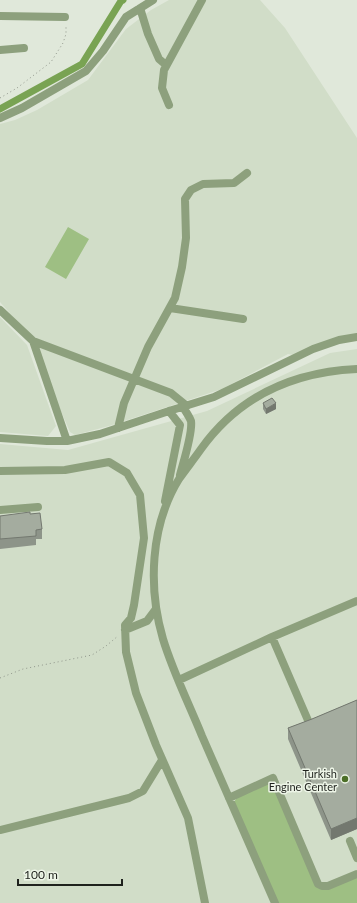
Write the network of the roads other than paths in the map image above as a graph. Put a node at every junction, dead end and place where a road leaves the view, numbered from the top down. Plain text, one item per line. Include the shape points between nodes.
1 (153, 0) edge
2 (202, 0) edge
3 (140, 8) junction
4 (0, 16) edge
5 (65, 17) road end
6 (24, 48) dead end
7 (0, 50) edge
8 (166, 64) junction
9 (169, 105) dead end
10 (0, 118) edge
11 (247, 173) dead end
12 (170, 308) junction
13 (0, 310) edge
14 (243, 319) dead end
15 (357, 337) edge
16 (33, 341) junction
17 (357, 369) edge
18 (134, 380) junction
19 (185, 407) junction
20 (169, 411) junction
21 (118, 428) junction
22 (0, 438) edge
23 (66, 441) junction
24 (0, 471) edge
25 (179, 480) junction
26 (38, 507) dead end
27 (0, 510) edge
28 (162, 517) junction
29 (357, 601) edge
30 (156, 609) junction
31 (125, 630) junction
32 (272, 637) junction
33 (179, 680) junction
34 (310, 725) edge
35 (162, 760) junction
36 (229, 798) junction
37 (0, 830) edge
38 (350, 841) dead end
39 (357, 858) edge
40 (357, 874) edge
41 (205, 903) edge
42 (275, 903) edge

1 - 3 street
2 - 8 street
3 - 8 street via 159,59
3 - 10 street via 126,17 86,71
4 - 5 street
6 - 7 street
8 - 9 street via 162,82 163,94
11 - 12 street via 234,183 203,184 191,190 185,199 186,238 175,298
12 - 14 street
12 - 18 street via 148,347
13 - 16 street
15 - 19 street via 313,349 232,390
16 - 18 street
16 - 23 street
17 - 25 street via 326,372 296,379 268,390 222,423
18 - 19 street via 171,393
18 - 21 street
19 - 20 street
19 - 25 street via 191,423 190,437
20 - 21 street
20 - 28 street via 180,425
21 - 23 street
22 - 23 street
24 - 31 street via 65,470 109,462 127,473 140,495 144,538 134,606
25 - 28 street
26 - 27 street
28 - 30 street via 154,560
29 - 32 street
30 - 31 street via 147,621
30 - 33 street via 163,640
31 - 35 street via 126,652 136,693
32 - 33 street
32 - 34 street
33 - 36 street
35 - 37 street via 143,791 129,798
35 - 41 street via 188,818
36 - 40 street via 273,778 318,884 328,886
36 - 42 street
38 - 39 street

